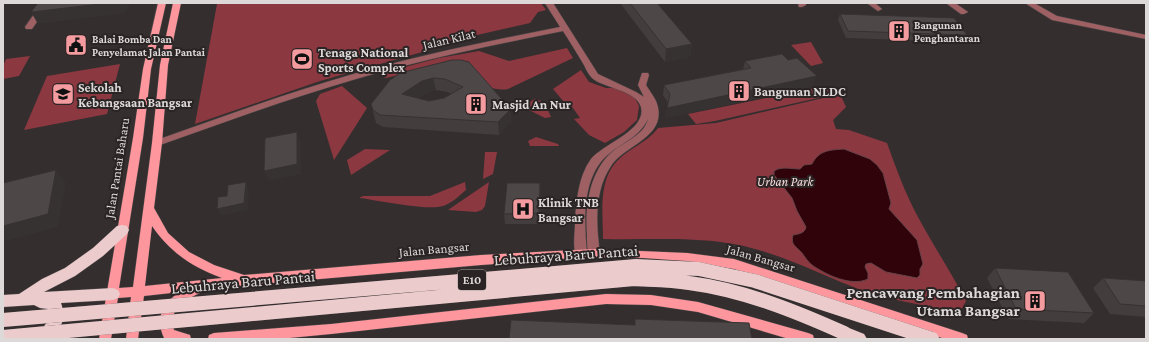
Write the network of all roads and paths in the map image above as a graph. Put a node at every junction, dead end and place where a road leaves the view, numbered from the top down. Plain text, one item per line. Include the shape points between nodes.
1 (46, 3) edge
2 (162, 3) edge
3 (177, 3) edge
4 (549, 3) edge
5 (871, 3) edge
6 (950, 3) edge
7 (1029, 3) edge
8 (1040, 3) edge
9 (878, 9) dead end
10 (1043, 11) junction
11 (964, 12) dead end
12 (29, 27) dead end
13 (565, 28) junction
14 (1146, 37) edge
15 (645, 75) dead end
16 (635, 136) junction
17 (157, 143) junction
18 (149, 207) junction
19 (122, 230) junction
20 (594, 253) junction
21 (581, 254) junction
22 (246, 280) junction
23 (210, 283) junction
24 (138, 291) junction
25 (113, 294) junction
26 (21, 300) junction
27 (3, 302) edge
28 (3, 320) edge
29 (3, 338) edge
30 (41, 339) edge
31 (105, 339) edge
32 (132, 339) edge
33 (185, 339) edge
34 (214, 339) edge
35 (808, 339) edge
36 (859, 339) edge
37 (932, 339) edge
38 (962, 339) edge

1 - 12 street
2 - 19 main road, Jalan Pantai Baharu via 148,69
3 - 17 main road via 164,65
4 - 13 street
5 - 9 street
6 - 11 street
7 - 10 street
8 - 10 street
10 - 14 street via 1055,18
13 - 16 street via 595,76 623,87 641,100 645,117
13 - 17 street, Jalan Kilat via 408,62 320,87
15 - 16 street via 642,85 650,98 653,122 649,129
16 - 20 street via 610,159 600,177 593,202
16 - 21 street via 604,153 589,171 582,199
17 - 18 main road
18 - 22 main road via 155,223 180,252 209,268
18 - 24 main road
19 - 25 main road, Jalan Pantai Baharu
19 - 26 highway via 98,252 70,272
20 - 21 main road, Jalan Bangsar
20 - 38 main road, Jalan Bangsar via 687,257 734,264
21 - 22 main road, Jalan Bangsar
22 - 23 main road, Jalan Bangsar
23 - 24 main road, Jalan Bangsar
23 - 33 main road via 183,295 173,303 166,315 164,324 169,334
24 - 25 main road, Jalan Bangsar
24 - 32 main road
25 - 26 highway
25 - 31 main road, Jalan Pantai Baharu
26 - 27 highway
26 - 30 highway via 54,304 57,313 55,324
28 - 37 highway, Lebuhraya Baru Pantai / E10, bridge via 636,266 699,269 755,282
29 - 36 highway, Lebuhraya Baru Pantai / E10, bridge via 634,279 696,283 750,297 818,321
34 - 35 main road via 613,299 650,300 698,307

